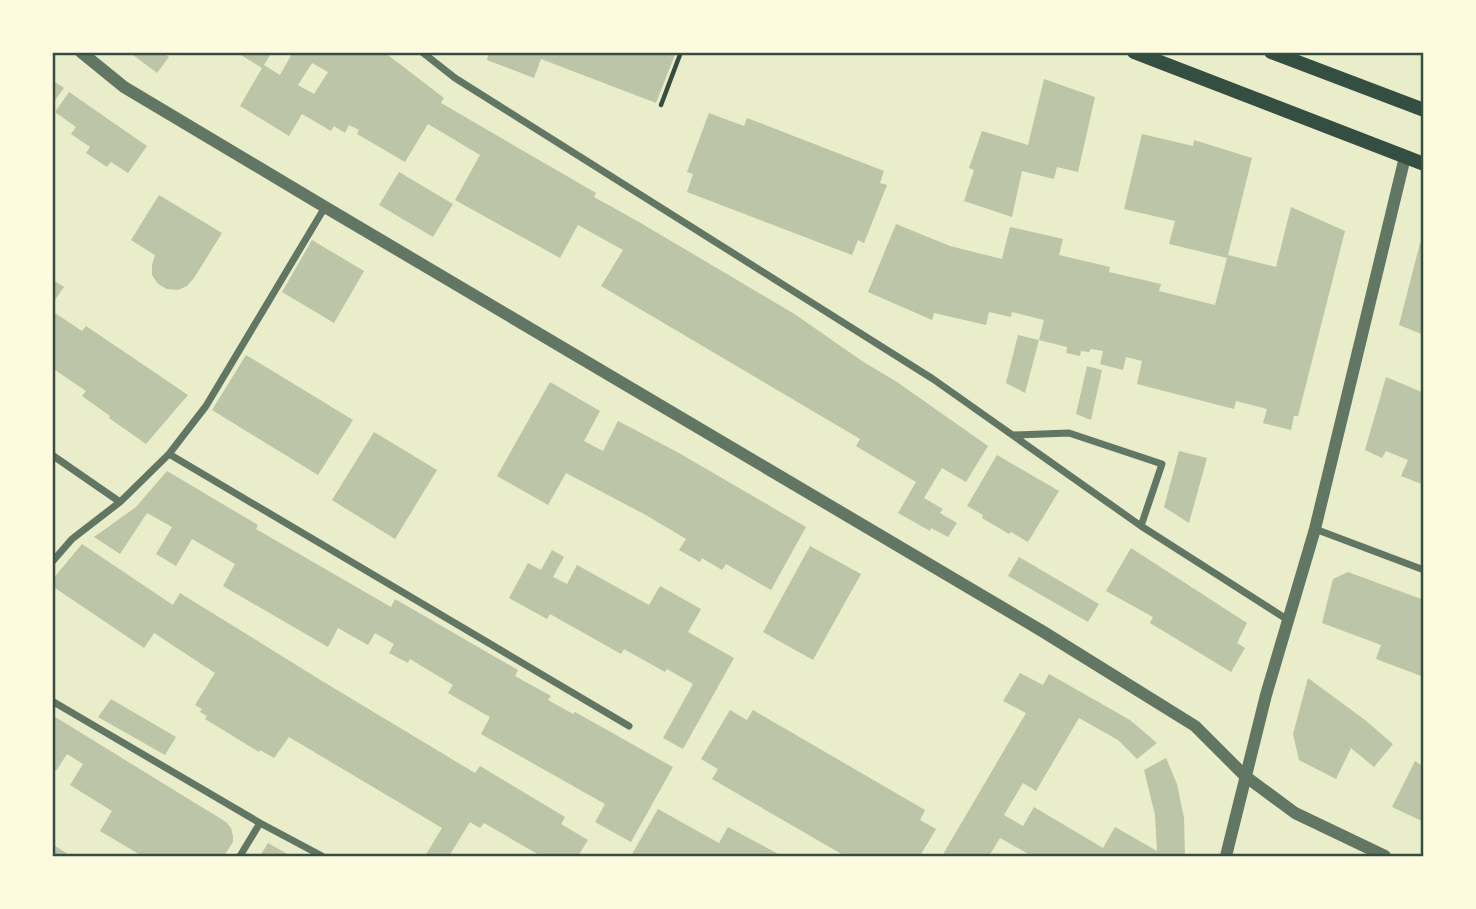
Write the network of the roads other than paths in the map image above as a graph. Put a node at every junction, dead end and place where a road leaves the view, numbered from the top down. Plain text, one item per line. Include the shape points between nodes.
1 (81, 52) edge
2 (422, 52) edge
3 (1134, 52) edge
4 (1271, 52) edge
5 (1423, 110) edge
6 (1405, 157) junction
7 (1423, 164) edge
8 (325, 207) junction
9 (1012, 435) junction
10 (169, 454) junction
11 (52, 455) edge
12 (120, 502) junction
13 (1141, 526) junction
14 (1315, 529) junction
15 (52, 562) edge
16 (1423, 570) edge
17 (1288, 620) junction
18 (52, 701) edge
19 (629, 726) dead end
20 (1245, 776) junction
21 (260, 823) junction
22 (240, 856) edge
23 (322, 856) edge
24 (1226, 856) edge
25 (1385, 856) edge

1 - 8 street via 124,87
2 - 9 street via 456,78 933,379
3 - 6 main road
4 - 5 main road
6 - 7 main road
6 - 14 street
8 - 10 street via 206,406
8 - 20 street via 1054,638 1195,726
9 - 13 street
9 - 13 street via 1069,433 1162,464
10 - 12 street
10 - 19 street
11 - 12 street
12 - 15 street via 72,539
13 - 17 street
14 - 16 street
14 - 17 street
17 - 20 street
18 - 21 street
20 - 24 street
20 - 25 street via 1295,813
21 - 22 street
21 - 23 street

